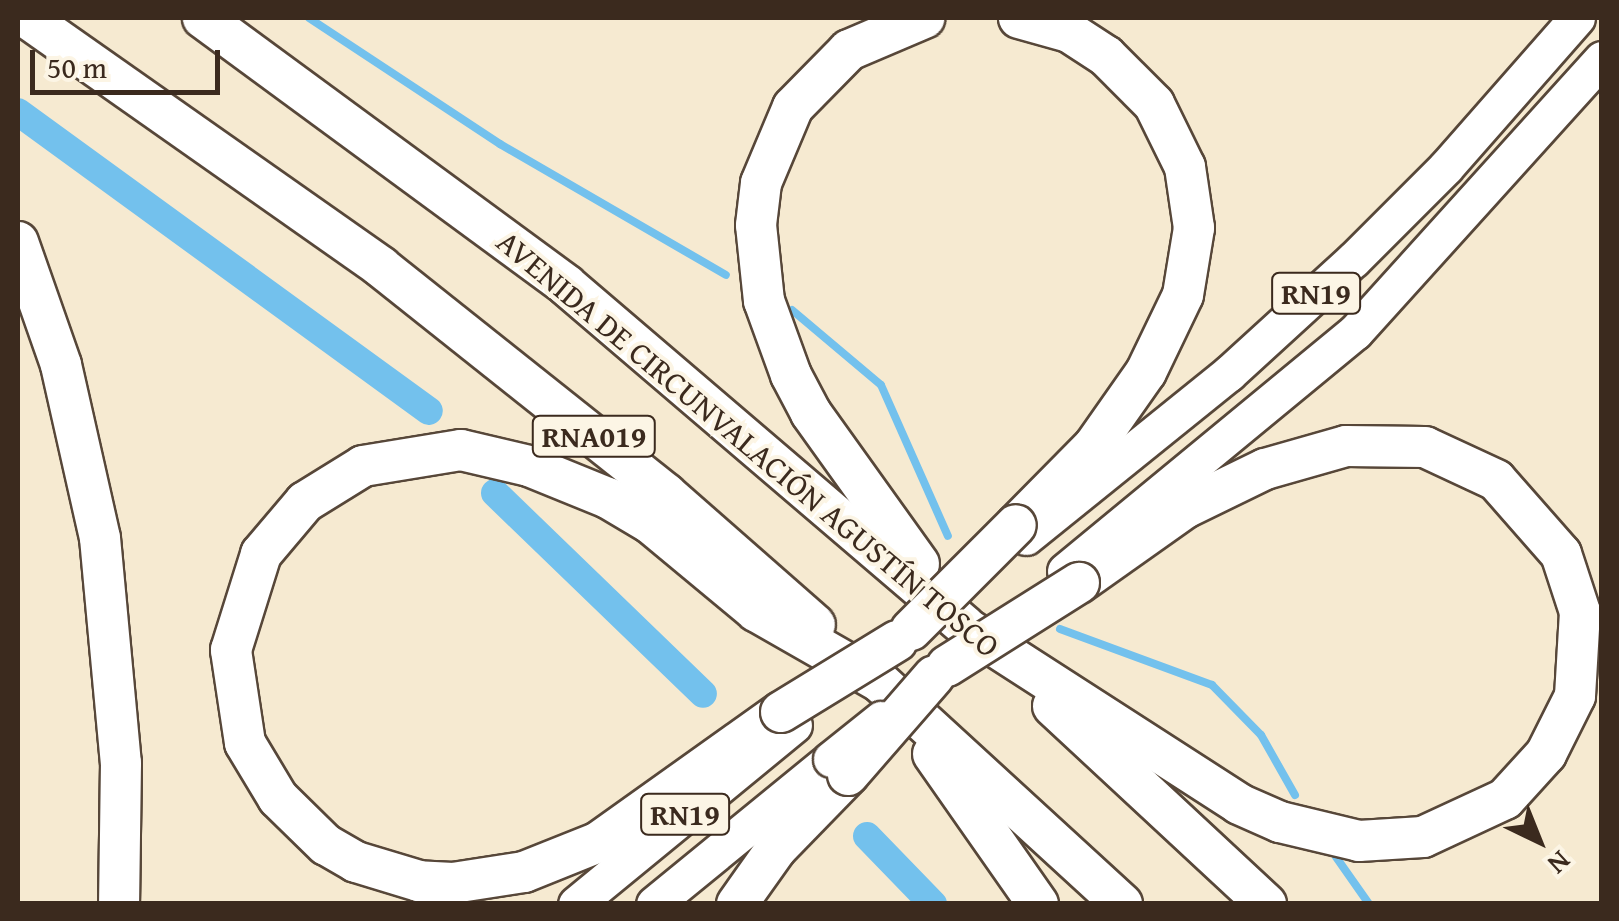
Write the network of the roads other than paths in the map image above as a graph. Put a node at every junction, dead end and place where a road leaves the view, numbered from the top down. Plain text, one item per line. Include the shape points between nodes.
1 (27, 18) edge
2 (203, 18) edge
3 (924, 18) edge
4 (1019, 18) edge
5 (1578, 18) edge
6 (1602, 59) edge
7 (18, 242) edge
8 (1021, 531) junction
9 (1072, 577) junction
10 (965, 626) junction
11 (885, 687) junction
12 (788, 719) junction
13 (840, 767) junction
14 (119, 904) edge
15 (576, 904) edge
16 (654, 904) edge
17 (737, 904) edge
18 (1038, 904) edge
19 (1122, 904) edge
20 (1266, 904) edge

1 - 11 highway, RNA019 via 454,323 666,494
2 - 10 highway, AVENIDA DE CIRCUNVALACIÓN AGUSTÍN TOSCO / RNA019 via 566,285
3 - 10 highway via 850,50 793,107 761,183 757,261 775,338 811,413
4 - 8 highway via 1069,32 1106,56 1154,104 1186,166 1194,228 1183,295 1146,372
5 - 8 main road, RN19 via 1354,258 1228,374
6 - 9 main road, RN19 via 1355,332
7 - 14 highway via 61,365 100,538 121,763
8 - 12 highway, bridge via 904,636
9 - 10 highway via 1185,508 1265,469 1346,446 1425,448 1496,480 1522,502 1561,554 1580,612 1575,696 1546,754 1505,799 1423,837 1359,842 1239,804
9 - 13 highway, bridge via 941,671
10 - 20 highway, AVENIDA DE CIRCUNVALACIÓN AGUSTÍN TOSCO / RNA019
11 - 12 highway via 756,611 650,523 608,498 529,466 461,450 363,466 305,502 261,554 231,650 245,744 278,798 326,845 356,862 419,881 452,884 524,872 600,842
11 - 18 highway
11 - 19 highway, RNA019
12 - 15 main road, RN19
13 - 16 main road, RN19
13 - 17 highway

